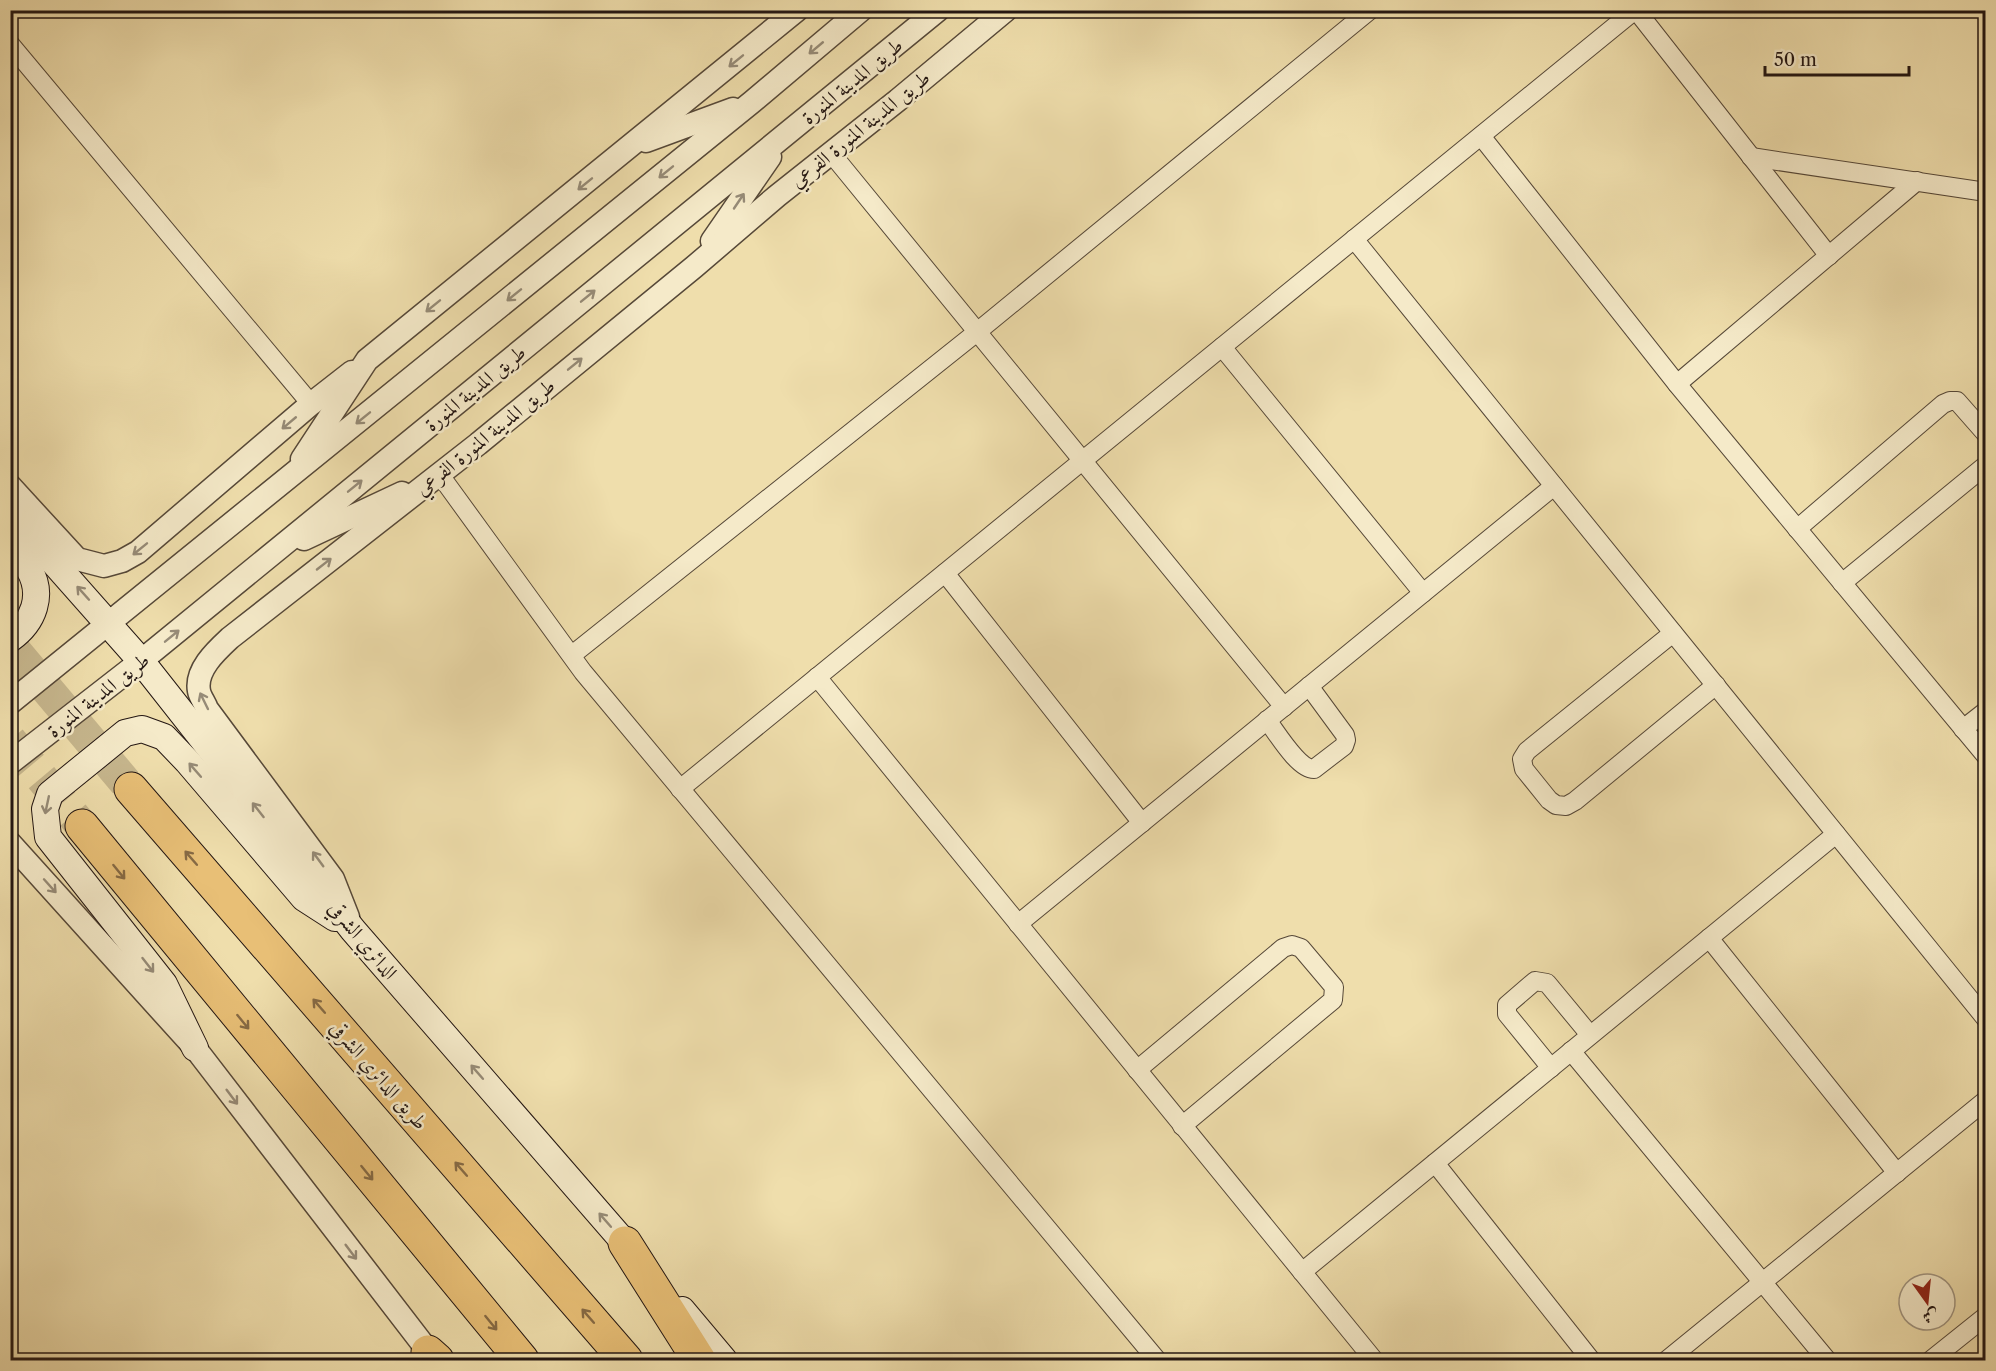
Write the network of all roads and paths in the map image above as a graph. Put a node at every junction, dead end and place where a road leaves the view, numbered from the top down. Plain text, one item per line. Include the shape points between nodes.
1 (798, 10) edge
2 (861, 10) edge
3 (938, 10) edge
4 (1006, 10) edge
5 (1370, 10) edge
6 (1635, 10) edge
7 (10, 44) edge
8 (752, 102) junction
9 (784, 136) junction
10 (1481, 136) junction
11 (629, 148) junction
12 (831, 153) junction
13 (1751, 157) junction
14 (1917, 181) junction
15 (1986, 192) edge
16 (1354, 239) junction
17 (1829, 256) junction
18 (694, 267) junction
19 (977, 332) junction
20 (1222, 347) junction
21 (367, 360) junction
22 (1677, 384) junction
23 (311, 404) junction
24 (1986, 434) edge
25 (1083, 461) junction
26 (1986, 465) edge
27 (440, 475) junction
28 (290, 477) junction
29 (10, 486) edge
30 (1554, 486) junction
31 (10, 513) edge
32 (1797, 529) junction
33 (10, 546) edge
34 (270, 555) junction
35 (945, 573) junction
36 (1842, 583) junction
37 (1423, 593) junction
38 (110, 623) junction
39 (1673, 633) junction
40 (10, 639) edge
41 (572, 655) junction
42 (141, 661) junction
43 (817, 677) junction
44 (1716, 685) junction
45 (1309, 686) junction
46 (10, 703) edge
47 (1284, 707) junction
48 (1986, 711) edge
49 (1267, 720) junction
50 (1963, 729) junction
51 (1986, 756) edge
52 (10, 763) edge
53 (131, 789) tunnel mouth
54 (680, 789) junction
55 (1142, 823) junction
56 (82, 826) tunnel mouth
57 (1836, 834) junction
58 (10, 843) edge
59 (1018, 924) junction
60 (353, 930) junction
61 (1708, 938) junction
62 (1986, 1019) edge
63 (1590, 1035) junction
64 (195, 1048) junction
65 (1571, 1051) junction
66 (1551, 1068) junction
67 (1137, 1070) junction
68 (1986, 1100) edge
69 (1182, 1126) junction
70 (1435, 1163) junction
71 (1897, 1173) junction
72 (625, 1243) junction
73 (1302, 1272) junction
74 (1763, 1283) junction
75 (1986, 1316) edge
76 (433, 1358) edge
77 (522, 1360) edge
78 (627, 1360) edge
79 (699, 1360) edge
80 (724, 1360) edge
81 (1157, 1360) edge
82 (1374, 1360) edge
83 (1591, 1360) edge
84 (1667, 1360) edge
85 (1827, 1360) edge
86 (1931, 1360) edge

1 -> 11 street
2 -> 8 street
3 - 9 street, طريق المدينة المنورة
4 - 12 street, طريق المدينة المنورة الفرعي
5 - 19 street
6 - 10 street
6 - 13 street
7 - 23 street
8 - 11 street
8 -> 28 street
18 -> 9 street
34 -> 9 street, طريق المدينة المنورة
10 - 16 street
10 - 22 street
11 -> 21 street
12 - 18 street, طريق المدينة المنورة الفرعي
12 - 19 street
13 - 14 street
13 - 17 street
14 - 15 street
14 - 17 street
16 - 20 street
16 - 30 street
17 - 22 street
27 -> 18 street, طريق المدينة المنورة الفرعي
19 - 25 street
19 - 41 street
20 - 25 street
20 - 37 street
21 - 23 street
21 - 28 street
22 - 32 street
23 -> 29 street via 138,552 104,566 77,559
24 - 32 street via 1957,401 1943,404
25 - 35 street
25 - 47 street
26 - 36 street
27 - 34 street
27 - 41 street
60 -> 27 street, طريق المدينة المنورة الفرعي via 333,879 207,709 199,691 200,675 230,638
28 - 38 street
30 - 37 street
30 - 39 street
38 -> 31 main road, الدائري الشرقي
32 - 36 street
33 - 40 main road via 28,568 37,589 36,607 22,631
42 -> 34 street, طريق المدينة المنورة
35 - 43 street
35 - 55 street
36 - 50 street
37 - 45 street
38 - 42 main road, الدائري الشرقي
38 - 46 street
39 - 44 street
39 - 44 street via 1527,751 1522,759 1524,769 1549,800 1566,806 1575,801
41 - 54 street
42 - 52 street, طريق المدينة المنورة
60 -> 42 main road, الدائري الشرقي
43 - 54 street
43 - 59 street
44 - 57 street
45 - 47 street
45 - 49 street via 1345,735 1344,746 1309,769
47 - 49 street
48 - 50 street
49 - 55 street
50 - 51 street
78 -> 53 highway, طريق الدائري الشرقي
54 - 81 street
55 - 59 street
56 -> 77 highway
57 - 61 street
57 - 62 street
58 -> 64 street
59 - 67 street
60 -> 64 main road via 304,898 164,737 142,729 124,733 50,794 45,809 48,837 164,984
72 -> 60 main road, الدائري الشرقي
61 - 63 street
61 - 71 street
63 - 65 street
63 - 66 street via 1546,983 1535,981 1506,1009
64 -> 76 street
65 - 66 street
65 - 74 street
66 - 70 street
67 - 69 street
67 - 69 street via 1283,948 1301,948 1334,987 1333,1000
68 - 71 street
69 - 73 street
70 - 73 street
70 - 83 street
71 - 74 street
72 - 79 highway
72 - 80 main road, الدائري الشرقي
73 - 82 street
74 - 84 street
74 - 85 street
75 - 86 street

